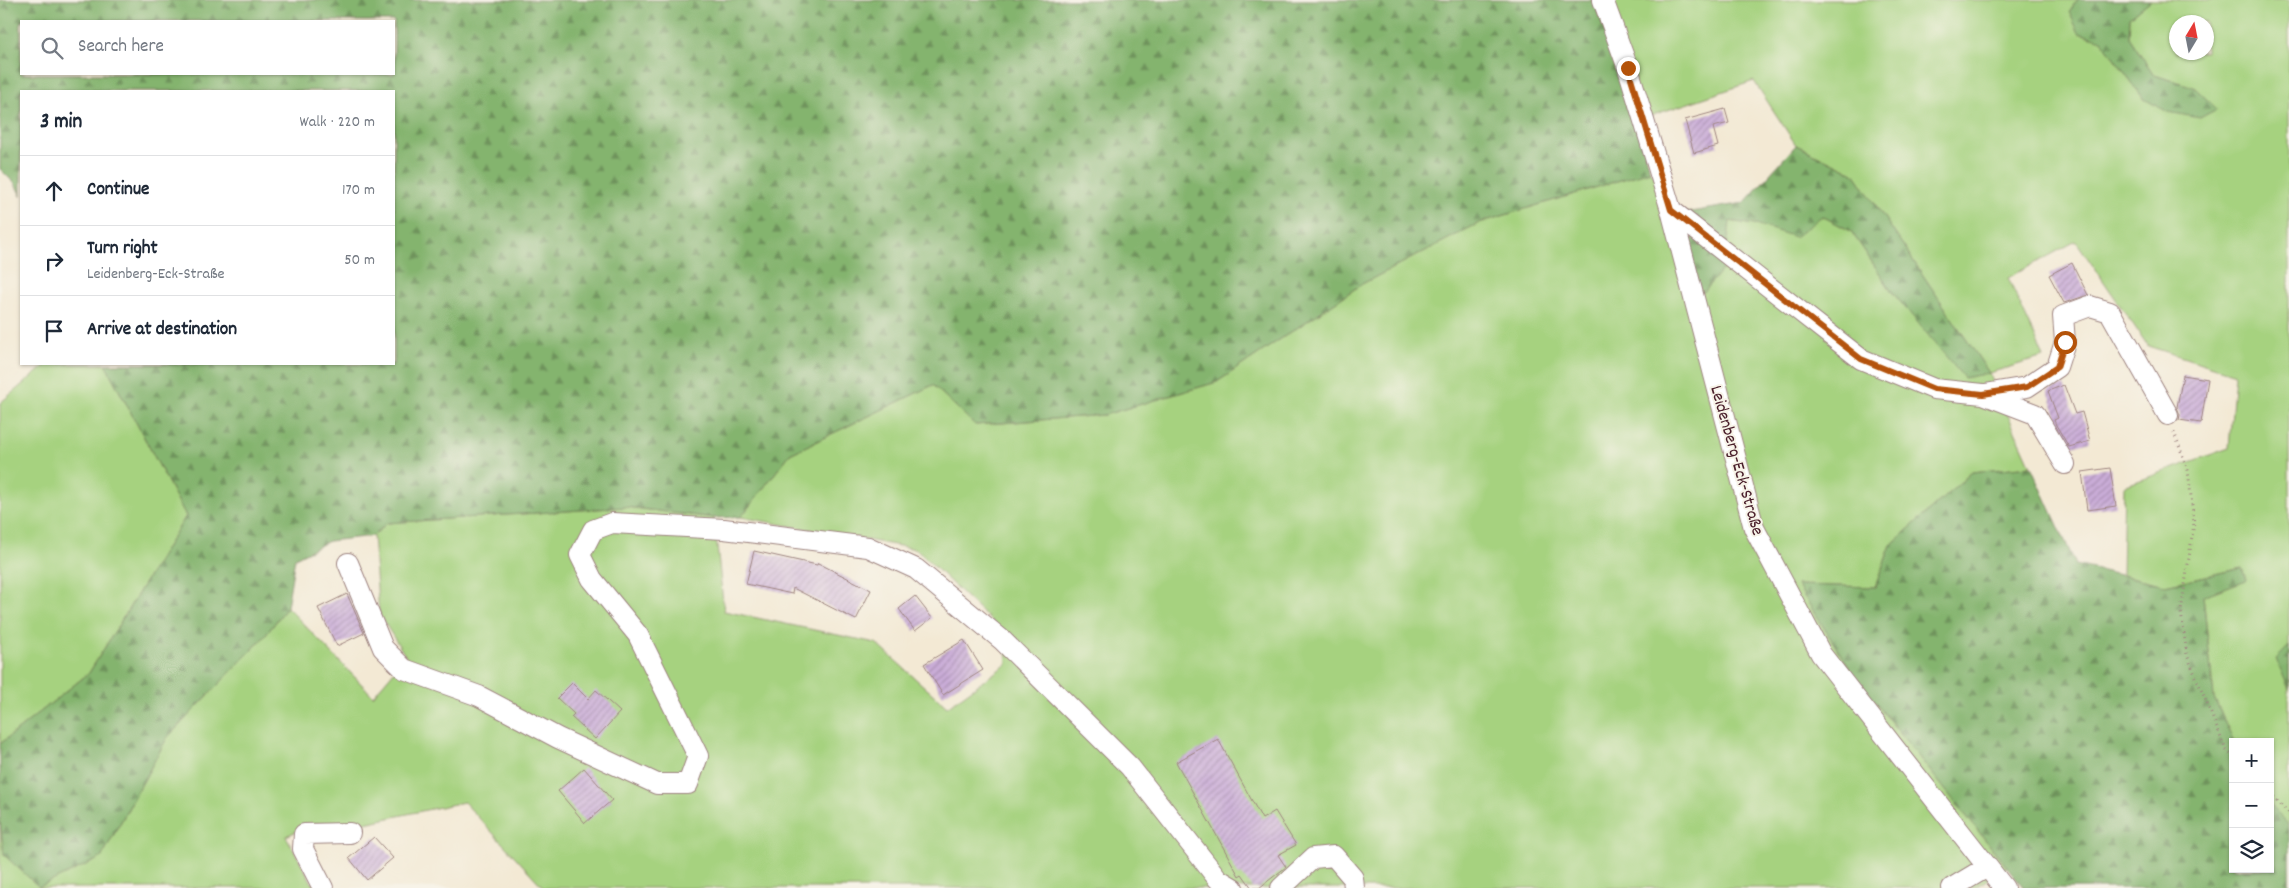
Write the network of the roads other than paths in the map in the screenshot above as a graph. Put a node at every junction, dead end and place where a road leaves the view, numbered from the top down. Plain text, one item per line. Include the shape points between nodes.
1 (1603, 0) edge
2 (1671, 210) junction
3 (1983, 394) junction
4 (2168, 415) road end
5 (2065, 464) dead end
6 (348, 563) dead end
7 (350, 833) dead end
8 (1987, 867) junction
9 (323, 888) edge
10 (1233, 888) edge
11 (1281, 888) edge
12 (1354, 888) edge
13 (1952, 888) edge
14 (2004, 888) edge

1 - 2 street, Leidenberg-Eck-Straße via 1628,68
2 - 3 street via 1861,359 1934,389
2 - 8 street, Leidenberg-Eck-Straße via 1754,528 1821,654
3 - 4 street via 2027,387 2057,367 2065,342 2063,316 2090,306 2110,312
3 - 5 street via 2036,414
6 - 10 street via 383,648 404,669 479,696 558,738 657,784 688,784 698,756 638,635 592,579 580,555 592,530 612,523 724,529 868,547 916,569 1002,640 1130,767 1218,879
7 - 9 street via 304,834 303,849
8 - 13 street
8 - 14 street, Leidenberg-Eck-Straße
11 - 12 street via 1313,858 1334,856 1353,878

